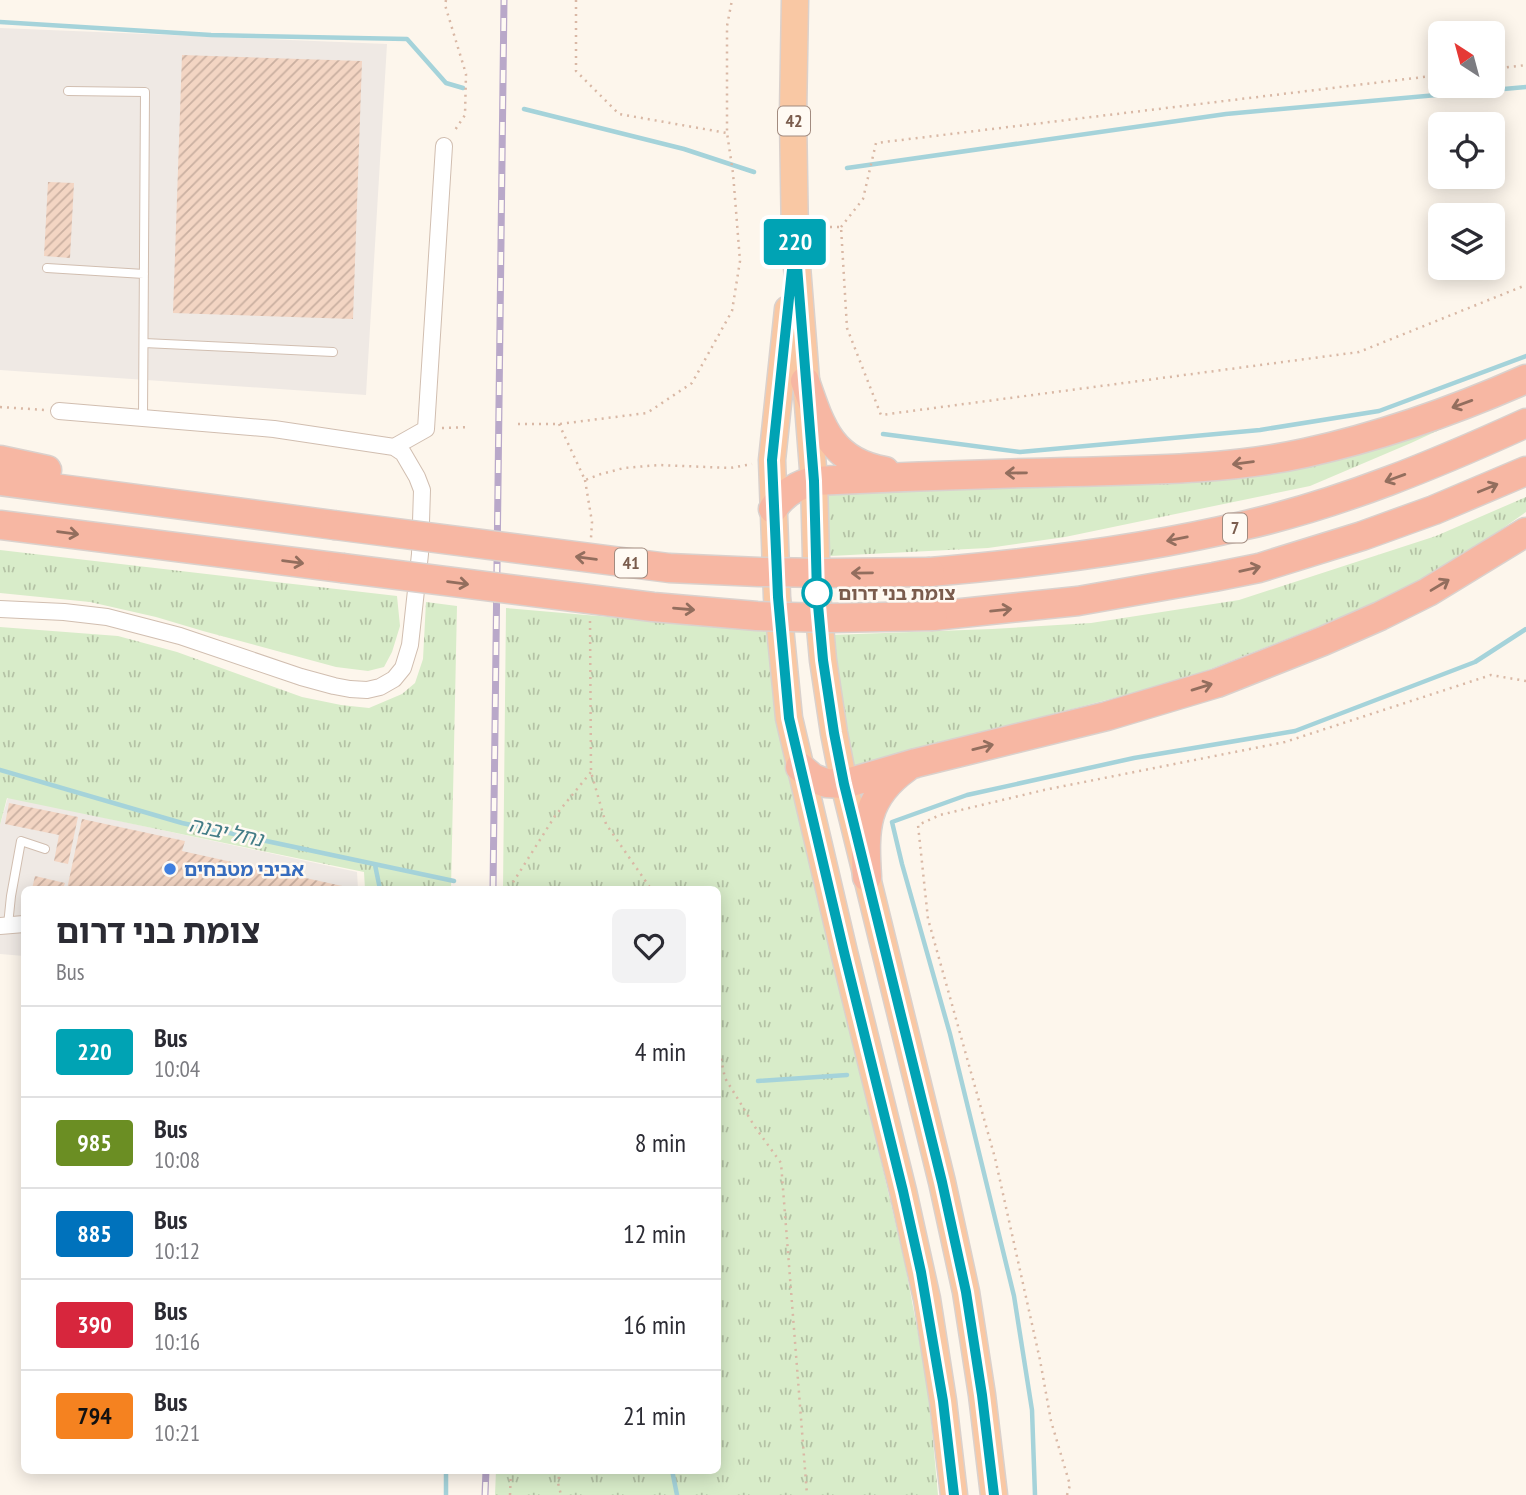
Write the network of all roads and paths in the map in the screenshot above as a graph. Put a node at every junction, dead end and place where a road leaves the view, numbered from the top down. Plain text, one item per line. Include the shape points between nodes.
1 (446, 0) edge
2 (576, 0) edge
3 (732, 0) edge
4 (795, 0) edge
5 (1526, 65) edge
6 (1505, 68) edge
7 (1428, 76) edge
8 (68, 91) dead end
9 (727, 133) junction
10 (444, 146) joint
11 (841, 227) junction
12 (795, 234) junction
13 (47, 268) dead end
14 (144, 274) junction
15 (1526, 285) edge
16 (144, 343) junction
17 (333, 352) dead end
18 (1526, 379) edge
19 (805, 381) junction
20 (0, 407) edge
21 (59, 411) joint
22 (143, 418) junction
23 (1526, 423) edge
24 (517, 424) dead end
25 (559, 424) junction
26 (470, 427) dead end
27 (426, 429) junction
28 (394, 447) junction
29 (0, 460) edge
30 (772, 460) junction
31 (1526, 471) edge
32 (915, 476) junction
33 (585, 480) junction
34 (0, 481) edge
35 (814, 481) junction
36 (773, 509) junction
37 (259, 515) junction
38 (0, 525) edge
39 (1526, 532) edge
40 (591, 550) dead end
41 (930, 572) joint
42 (0, 609) edge
43 (933, 616) joint
44 (590, 618) dead end
45 (1526, 681) edge
46 (916, 762) junction
47 (800, 767) junction
48 (591, 772) junction
49 (844, 784) junction
50 (45, 849) dead end
51 (867, 877) junction
52 (512, 886) edge
53 (649, 886) edge
54 (4, 925) edge
55 (721, 1059) edge
56 (511, 1474) edge
57 (559, 1474) edge
58 (510, 1495) edge
59 (561, 1495) edge
60 (807, 1495) edge
61 (954, 1495) edge
62 (994, 1495) edge
63 (1068, 1495) edge

1 - 10 path via 466,74 466,115
2 - 9 path via 576,71 619,114
3 - 9 path via 727,26
4 - 12 highway, 42
5 - 6 path
7 - 11 path via 876,143 863,199
8 - 14 lane via 145,92
9 - 25 path via 740,261 732,311 692,383 647,413
10 - 27 street
11 - 12 path
11 - 15 path via 847,328 881,415 1359,352
12 - 19 highway, 42
12 - 30 highway, 42
13 - 14 lane
14 - 16 lane
16 - 17 lane
16 - 22 lane
18 -> 32 highway via 1388,430 1304,453 1155,470
19 - 32 highway via 825,430 845,457
19 - 35 highway, 42
20 - 21 path
21 - 22 street
22 - 28 street via 274,429
23 -> 41 highway, 7 via 1418,469 1248,525 1072,558
24 - 25 path
25 - 33 path
26 - 27 path
27 - 28 street
28 - 42 street via 403,453 422,491 420,554 410,645 403,668 380,687 334,686 107,617
29 - 37 highway
30 - 33 path via 730,468 624,468
30 - 36 highway, 42
43 -> 31 highway, 7 via 1078,601 1259,568 1446,506
32 - 35 highway
33 - 40 path
34 - 37 highway, 41
35 - 36 highway via 792,489
35 - 49 highway, 42 via 823,660
36 - 47 highway, 42 via 789,718
41 -> 37 highway, 41, bridge via 669,568
38 -> 43 highway, 41, bridge via 653,607 757,616
46 -> 39 highway via 1107,716 1217,683 1380,616
44 - 48 path
45 - 63 path via 1490,675 1285,742 1044,790 940,815 918,825 928,919 995,1158 1051,1421 1070,1485
46 - 49 highway
46 - 51 highway via 895,777 869,815 865,830
47 - 49 highway via 825,783
47 - 61 highway, 42 via 921,1272
48 - 52 path via 555,816
48 - 53 path via 606,824
49 - 51 highway, 42
50 - 54 lane via 21,841
51 - 62 highway, 42 via 966,1292
55 - 60 path via 725,1078 781,1163
56 - 58 path
57 - 59 path

